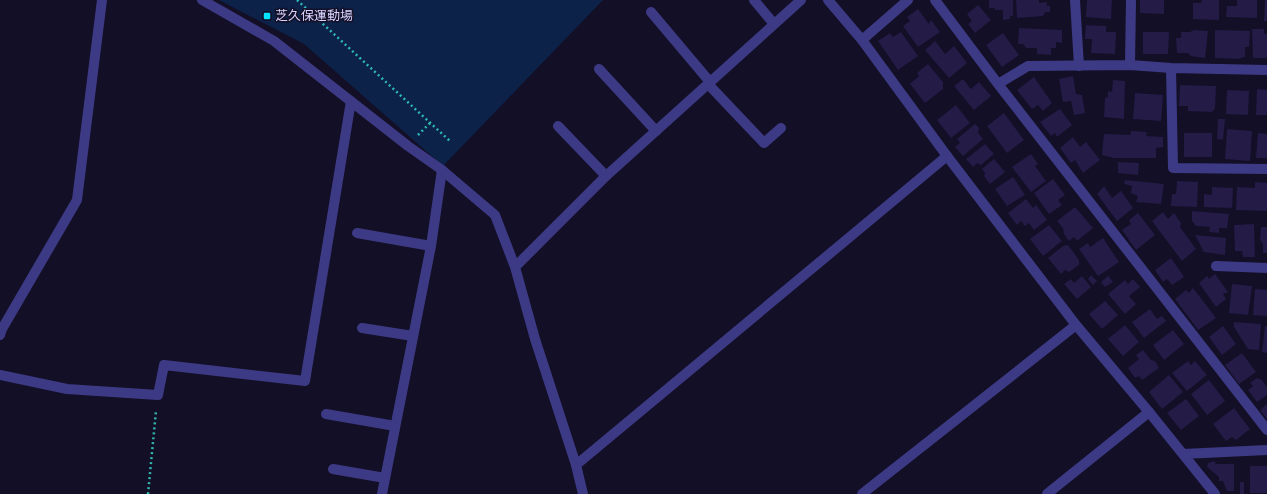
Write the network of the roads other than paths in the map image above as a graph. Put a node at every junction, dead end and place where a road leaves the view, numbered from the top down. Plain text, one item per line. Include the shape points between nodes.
1 (102, 0) edge
2 (202, 0) edge
3 (754, 0) edge
4 (801, 0) edge
5 (828, 0) edge
6 (908, 0) edge
7 (935, 0) edge
8 (1075, 0) edge
9 (1131, 0) edge
10 (651, 12) dead end
11 (774, 24) junction
12 (862, 40) junction
13 (1130, 65) junction
14 (1079, 66) junction
15 (1171, 68) junction
16 (599, 69) dead end
17 (1267, 70) edge
18 (709, 83) junction
19 (998, 84) junction
20 (352, 101) junction
21 (558, 126) dead end
22 (781, 128) dead end
23 (656, 131) junction
24 (947, 156) junction
25 (442, 170) junction
26 (1267, 170) edge
27 (606, 176) junction
28 (357, 233) dead end
29 (430, 246) junction
30 (1216, 266) dead end
31 (515, 267) junction
32 (1267, 268) edge
33 (1076, 324) junction
34 (362, 328) dead end
35 (1, 331) edge
36 (413, 336) junction
37 (0, 375) edge
38 (1149, 412) junction
39 (326, 414) dead end
40 (395, 426) junction
41 (1267, 430) edge
42 (1267, 450) edge
43 (1183, 454) junction
44 (576, 465) junction
45 (333, 469) dead end
46 (385, 478) junction
47 (382, 494) edge
48 (583, 494) edge
49 (862, 494) edge
50 (1047, 494) edge
51 (1215, 494) edge

1 - 35 street via 77,200
2 - 20 street via 274,40
3 - 11 street
4 - 11 street
5 - 12 street
6 - 12 street
7 - 19 street
8 - 14 street
9 - 13 street
10 - 18 street
11 - 18 street
12 - 24 street
13 - 14 street
13 - 15 street
14 - 19 street via 1028,66
15 - 17 street
15 - 26 street via 1173,168
16 - 23 street
18 - 22 street via 764,143
18 - 23 street
19 - 41 street
20 - 25 street
20 - 37 street via 305,381 164,365 158,395 67,389
21 - 27 street
23 - 27 street
24 - 33 street
24 - 44 street
25 - 29 street
25 - 31 street via 496,215
27 - 31 street
28 - 29 street
29 - 36 street
30 - 32 street
31 - 44 street via 535,339
33 - 38 street
33 - 49 street
34 - 36 street
36 - 40 street
38 - 43 street
38 - 50 street
39 - 40 street
40 - 46 street
42 - 43 street
43 - 51 street
44 - 48 street
45 - 46 street
46 - 47 street

